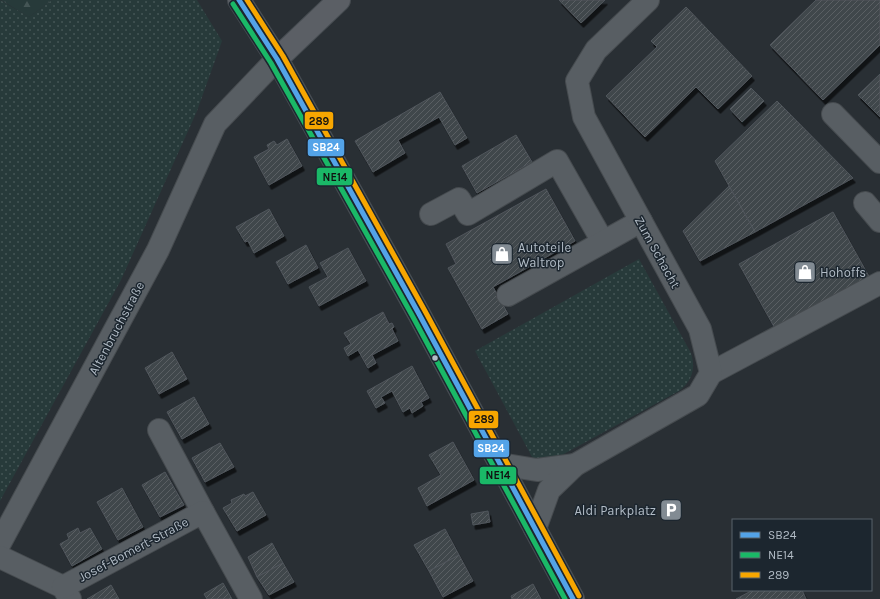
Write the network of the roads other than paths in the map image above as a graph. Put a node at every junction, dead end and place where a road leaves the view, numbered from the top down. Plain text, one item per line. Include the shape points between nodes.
1 (239, 0) edge
2 (339, 0) edge
3 (648, 0) edge
4 (277, 59) junction
5 (833, 114) dead end
6 (880, 162) edge
7 (865, 203) dead end
8 (431, 214) dead end
9 (641, 221) junction
10 (880, 221) edge
11 (603, 242) junction
12 (880, 283) edge
13 (508, 295) dead end
14 (711, 373) junction
15 (159, 430) dead end
16 (500, 464) junction
17 (575, 465) junction
18 (203, 512) junction
19 (535, 529) junction
20 (0, 543) edge
21 (0, 557) edge
22 (66, 593) edge
23 (251, 599) edge
24 (572, 599) edge

1 - 4 main road
2 - 4 main road
3 - 9 street, Zum Schacht via 596,50 577,81 584,117
4 - 16 main road
4 - 20 street, Altenbruchstraße via 216,124 158,250
5 - 6 street
7 - 10 street
8 - 11 street via 459,198 468,214 557,161
9 - 11 street
9 - 14 street, Zum Schacht via 700,329
11 - 13 street
12 - 14 street
14 - 17 street via 698,395
15 - 18 street, Josef-Bomert-Straße
16 - 17 street via 538,470
16 - 19 main road
17 - 19 street via 549,490
18 - 22 street, Josef-Bomert-Straße
18 - 23 street, Josef-Bomert-Straße
19 - 24 main road
21 - 22 street

